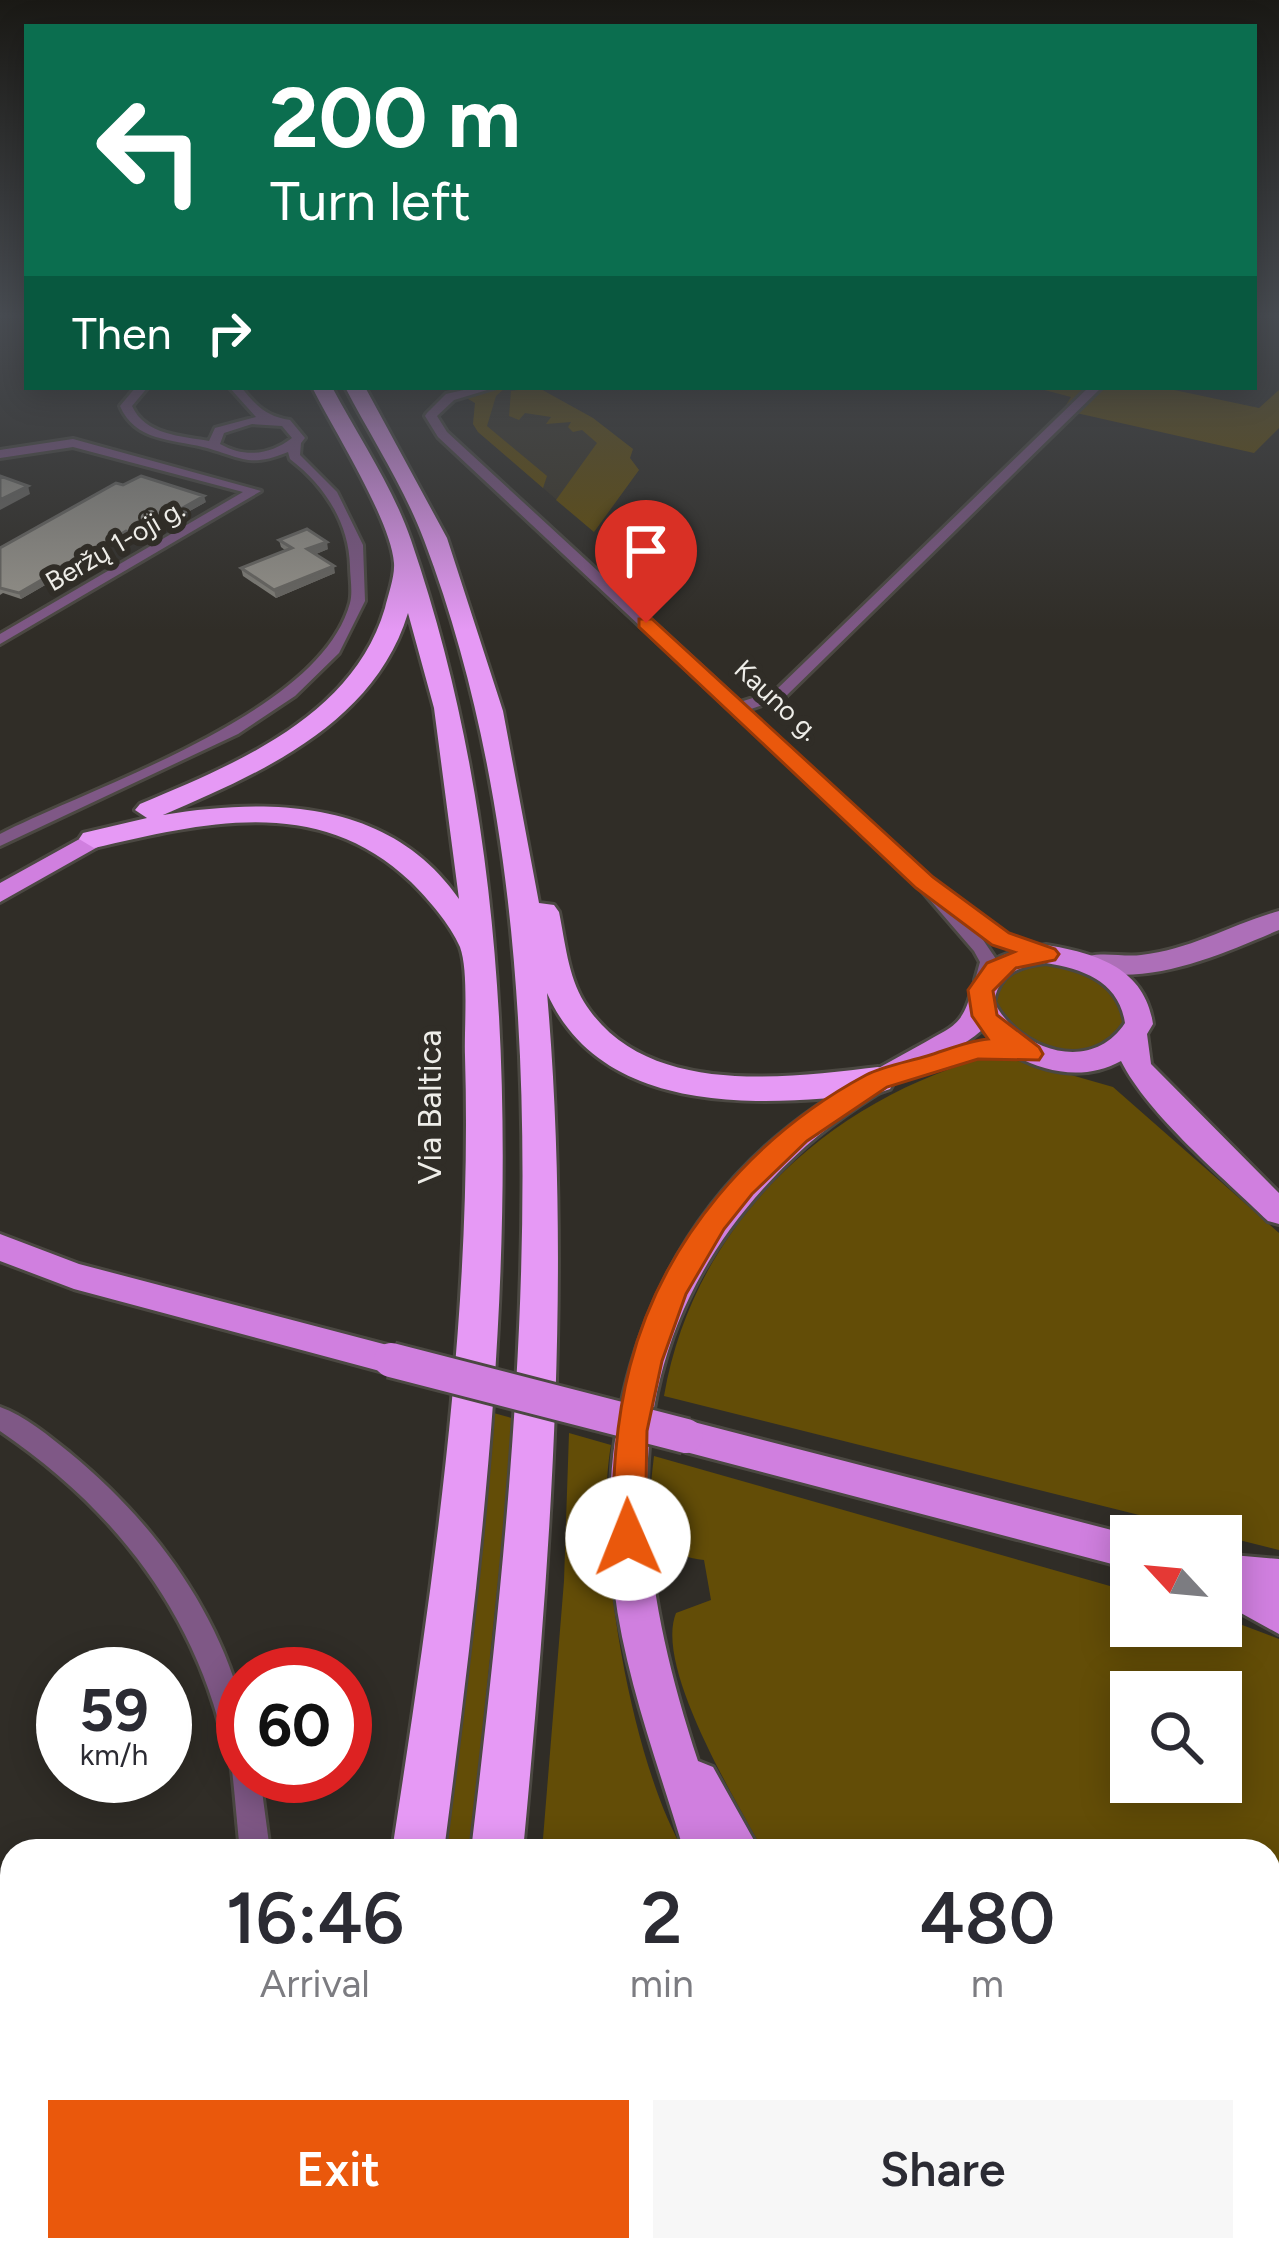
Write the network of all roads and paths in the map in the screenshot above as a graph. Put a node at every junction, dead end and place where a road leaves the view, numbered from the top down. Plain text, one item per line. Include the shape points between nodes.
1 (133, 420) edge
2 (233, 420) edge
3 (275, 420) joint
4 (340, 420) edge
5 (374, 420) edge
6 (433, 420) edge
7 (1063, 420) edge
8 (140, 426) junction
9 (228, 426) junction
10 (295, 444) junction
11 (213, 446) junction
12 (0, 454) edge
13 (250, 457) junction
14 (197, 474) junction
15 (316, 480) junction
16 (407, 565) junction
17 (0, 640) edge
18 (737, 708) junction
19 (506, 788) junction
20 (94, 839) junction
21 (0, 842) edge
22 (924, 883) junction
23 (0, 894) edge
24 (1279, 920) edge
25 (1217, 945) junction
26 (477, 952) junction
27 (1046, 954) junction
28 (1091, 963) junction
29 (983, 991) junction
30 (1136, 1024) junction
31 (1030, 1054) junction
32 (1070, 1062) junction
33 (878, 1080) junction
34 (1208, 1145) junction
35 (1279, 1212) edge
36 (0, 1247) edge
37 (0, 1418) edge
38 (1110, 1547) edge
39 (1242, 1576) edge
40 (1279, 1577) edge
41 (1242, 1581) edge
42 (1242, 1590) edge
43 (1279, 1590) edge
44 (1279, 1616) edge
45 (216, 1678) edge
46 (664, 1718) junction
47 (249, 1803) edge
48 (253, 1839) edge
49 (420, 1839) edge
50 (498, 1839) edge
51 (701, 1839) edge
52 (732, 1839) edge

1 - 8 street
2 - 9 street
3 - 9 street
3 - 10 street via 294,427
4 - 16 highway, Via Baltica
5 - 19 highway via 451,580
6 - 18 street, Kauno g.
7 - 18 street via 780,694
8 - 9 street
8 - 11 street
9 - 11 street
10 - 13 street
10 - 15 street via 294,456
11 - 13 street
11 - 14 street
12 - 14 street via 74,443
13 - 14 street
13 - 15 street
14 - 17 street, Beržų 1-oji g. via 254,491
15 - 21 street via 344,513 361,566 359,598 333,650 280,700 229,732
16 - 20 highway via 385,642 337,704 257,760
16 - 26 highway, Via Baltica via 452,734
18 - 22 street, Kauno g.
19 - 33 highway via 530,848 556,975 568,1005 607,1045 666,1076 742,1092
19 - 50 highway via 530,977 538,1225 524,1582
20 - 23 main road
20 - 26 highway via 220,814 283,813 345,826 419,867
22 - 27 street, Kauno g. via 1000,939
22 - 29 street, Kauno g. via 982,948 989,962
24 - 25 main road
25 - 28 main road via 1132,967
25 - 30 main road via 1155,981 1142,994
26 - 49 highway, Via Baltica via 482,1150 474,1337
27 - 28 main road
27 - 29 main road via 1010,961
28 - 30 main road via 1123,984
29 - 31 main road via 994,1031
29 - 33 main road via 973,1022 957,1037
30 - 32 main road via 1120,1051
30 - 34 main road via 1132,1054 1140,1070
31 - 32 main road
31 - 33 main road via 977,1050
32 - 34 main road via 1124,1083
33 - 46 main road via 797,1133 742,1186 692,1255 646,1361 631,1431 628,1538
34 - 35 main road
36 - 38 main road, bridge via 74,1276
37 - 45 street via 103,1494 155,1554
39 - 40 main road
41 - 43 main road
42 - 44 main road
46 - 51 main road
46 - 52 main road
47 - 48 street

